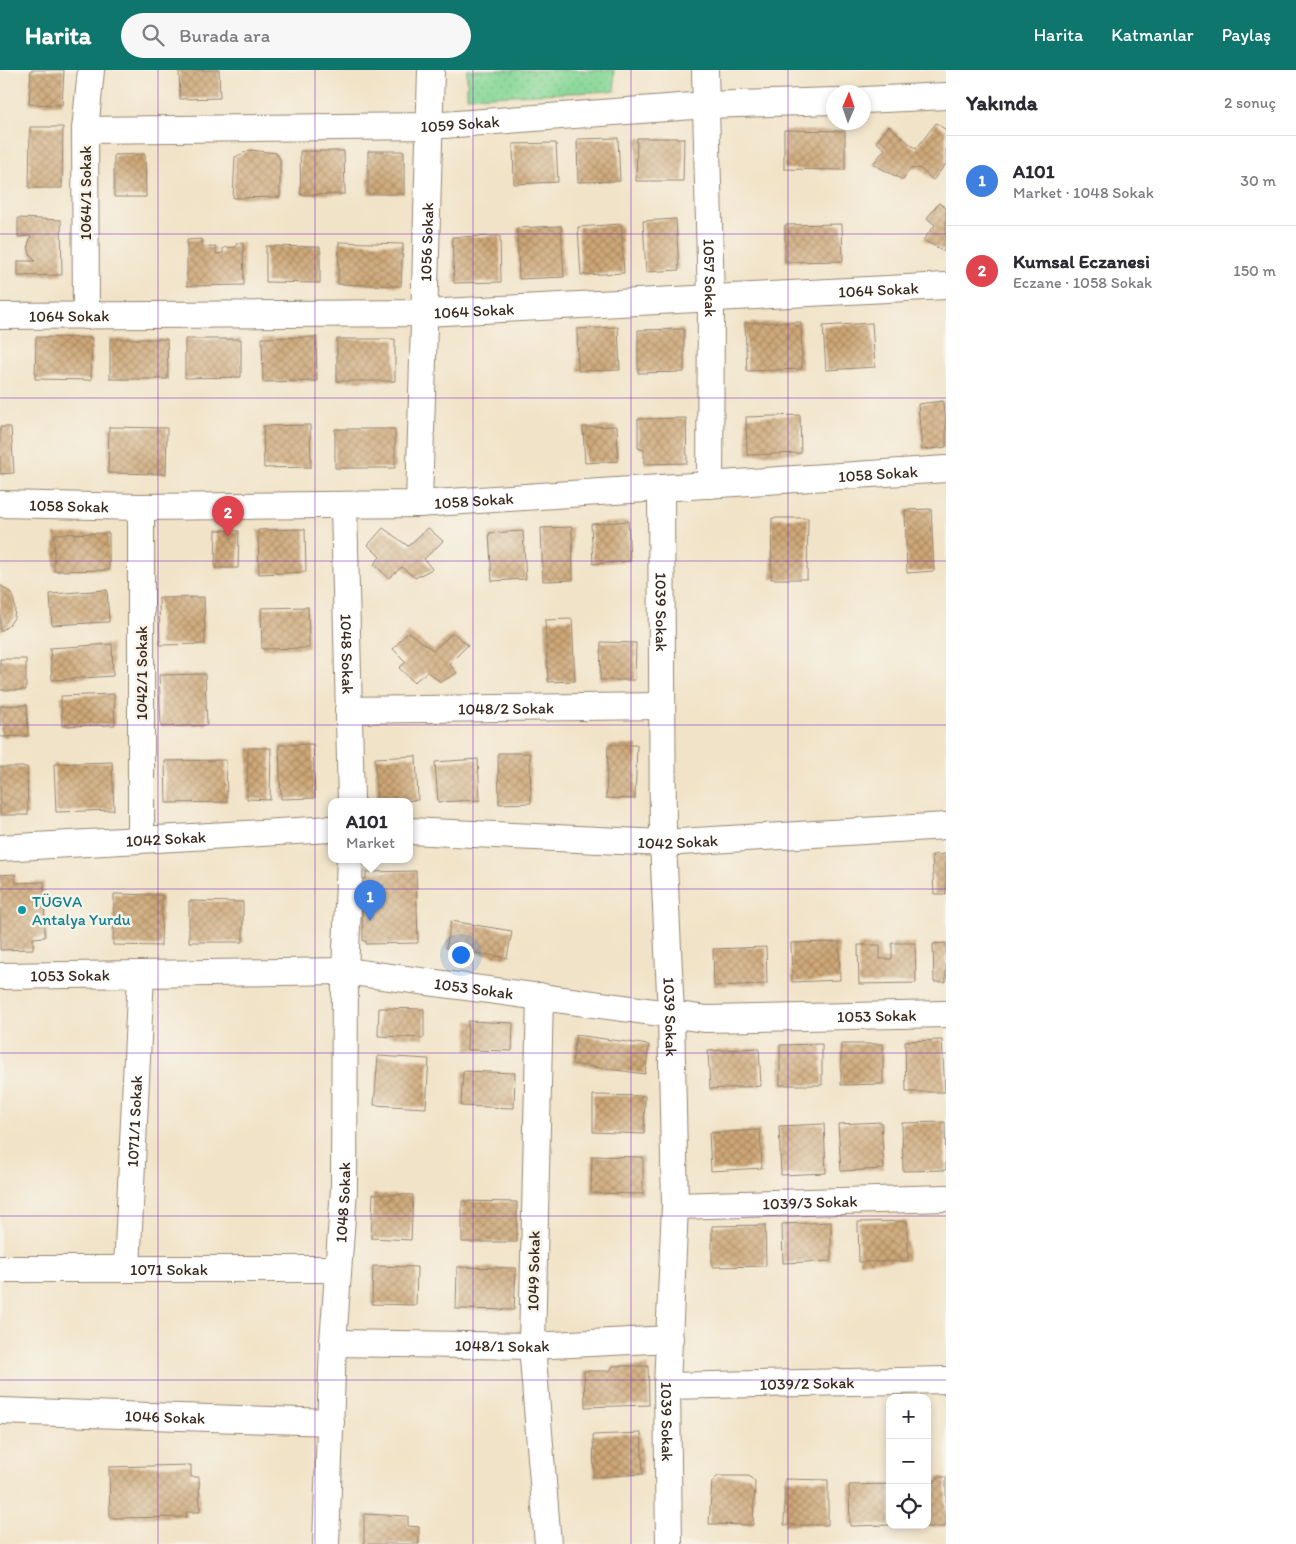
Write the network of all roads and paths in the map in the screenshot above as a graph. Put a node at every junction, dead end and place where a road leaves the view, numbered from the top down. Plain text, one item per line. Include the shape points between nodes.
1 (91, 70) edge
2 (431, 70) edge
3 (705, 70) edge
4 (946, 96) edge
5 (871, 100) edge
6 (826, 101) edge
7 (706, 106) junction
8 (430, 126) junction
9 (85, 130) junction
10 (946, 286) edge
11 (712, 299) junction
12 (425, 313) junction
13 (0, 316) edge
14 (86, 316) junction
15 (946, 469) edge
16 (710, 485) junction
17 (661, 488) junction
18 (0, 504) edge
19 (419, 504) junction
20 (344, 505) junction
21 (141, 507) junction
22 (662, 706) junction
23 (348, 710) junction
24 (351, 798) edge
25 (946, 826) edge
26 (328, 830) edge
27 (413, 831) edge
28 (141, 839) junction
29 (663, 844) junction
30 (0, 848) edge
31 (350, 863) edge
32 (345, 970) junction
33 (141, 974) junction
34 (0, 976) edge
35 (540, 996) junction
36 (671, 1014) junction
37 (946, 1014) edge
38 (946, 1198) edge
39 (675, 1206) junction
40 (337, 1268) junction
41 (0, 1269) edge
42 (127, 1269) junction
43 (670, 1339) junction
44 (333, 1343) junction
45 (532, 1346) junction
46 (946, 1380) edge
47 (667, 1386) junction
48 (0, 1411) edge
49 (331, 1422) junction
50 (326, 1544) edge
51 (548, 1544) edge
52 (669, 1544) edge

1 - 9 street, 1064/1 Sokak
2 - 8 street, 1056 Sokak
3 - 7 street, 1057 Sokak
4 - 5 street
6 - 7 street, 1059 Sokak
7 - 8 street, 1059 Sokak
7 - 11 street, 1057 Sokak
8 - 9 street, 1059 Sokak
8 - 12 street, 1056 Sokak
9 - 14 street, 1064/1 Sokak
10 - 11 street, 1064 Sokak
11 - 12 street, 1064 Sokak
11 - 16 street, 1057 Sokak
12 - 14 street, 1064 Sokak
12 - 19 street, 1056 Sokak
13 - 14 street, 1064 Sokak
15 - 16 street, 1058 Sokak
16 - 17 street, 1058 Sokak
17 - 19 street, 1058 Sokak
17 - 22 street, 1039 Sokak
18 - 21 street, 1058 Sokak
19 - 20 street, 1058 Sokak
20 - 21 street, 1058 Sokak
20 - 23 street, 1048 Sokak
21 - 28 street, 1042/1 Sokak
22 - 23 street, 1048/2 Sokak
22 - 29 street, 1039 Sokak
23 - 24 street, 1048 Sokak
25 - 29 street, 1042 Sokak
26 - 28 street, 1042 Sokak
27 - 29 street, 1042 Sokak
28 - 30 street, 1042 Sokak
29 - 36 street, 1039 Sokak
31 - 32 street, 1048 Sokak
32 - 33 street, 1053 Sokak
32 - 35 street, 1053 Sokak
32 - 40 street, 1048 Sokak via 344,1189
33 - 34 street, 1053 Sokak
33 - 42 street, 1071/1 Sokak
35 - 36 street, 1053 Sokak
35 - 45 street, 1049 Sokak
36 - 37 street, 1053 Sokak via 706,1019
36 - 39 street, 1039 Sokak
38 - 39 street, 1039/3 Sokak
39 - 43 street, 1039 Sokak
40 - 42 street, 1071 Sokak
40 - 44 street, 1048 Sokak
41 - 42 street, 1071 Sokak
43 - 45 street, 1048/1 Sokak
43 - 47 street, 1039 Sokak
44 - 45 street, 1048/1 Sokak
44 - 49 street, 1048 Sokak
45 - 51 street, 1049 Sokak
46 - 47 street, 1039/2 Sokak
47 - 52 street, 1039 Sokak
48 - 49 street, 1046 Sokak
49 - 50 street, 1048 Sokak

